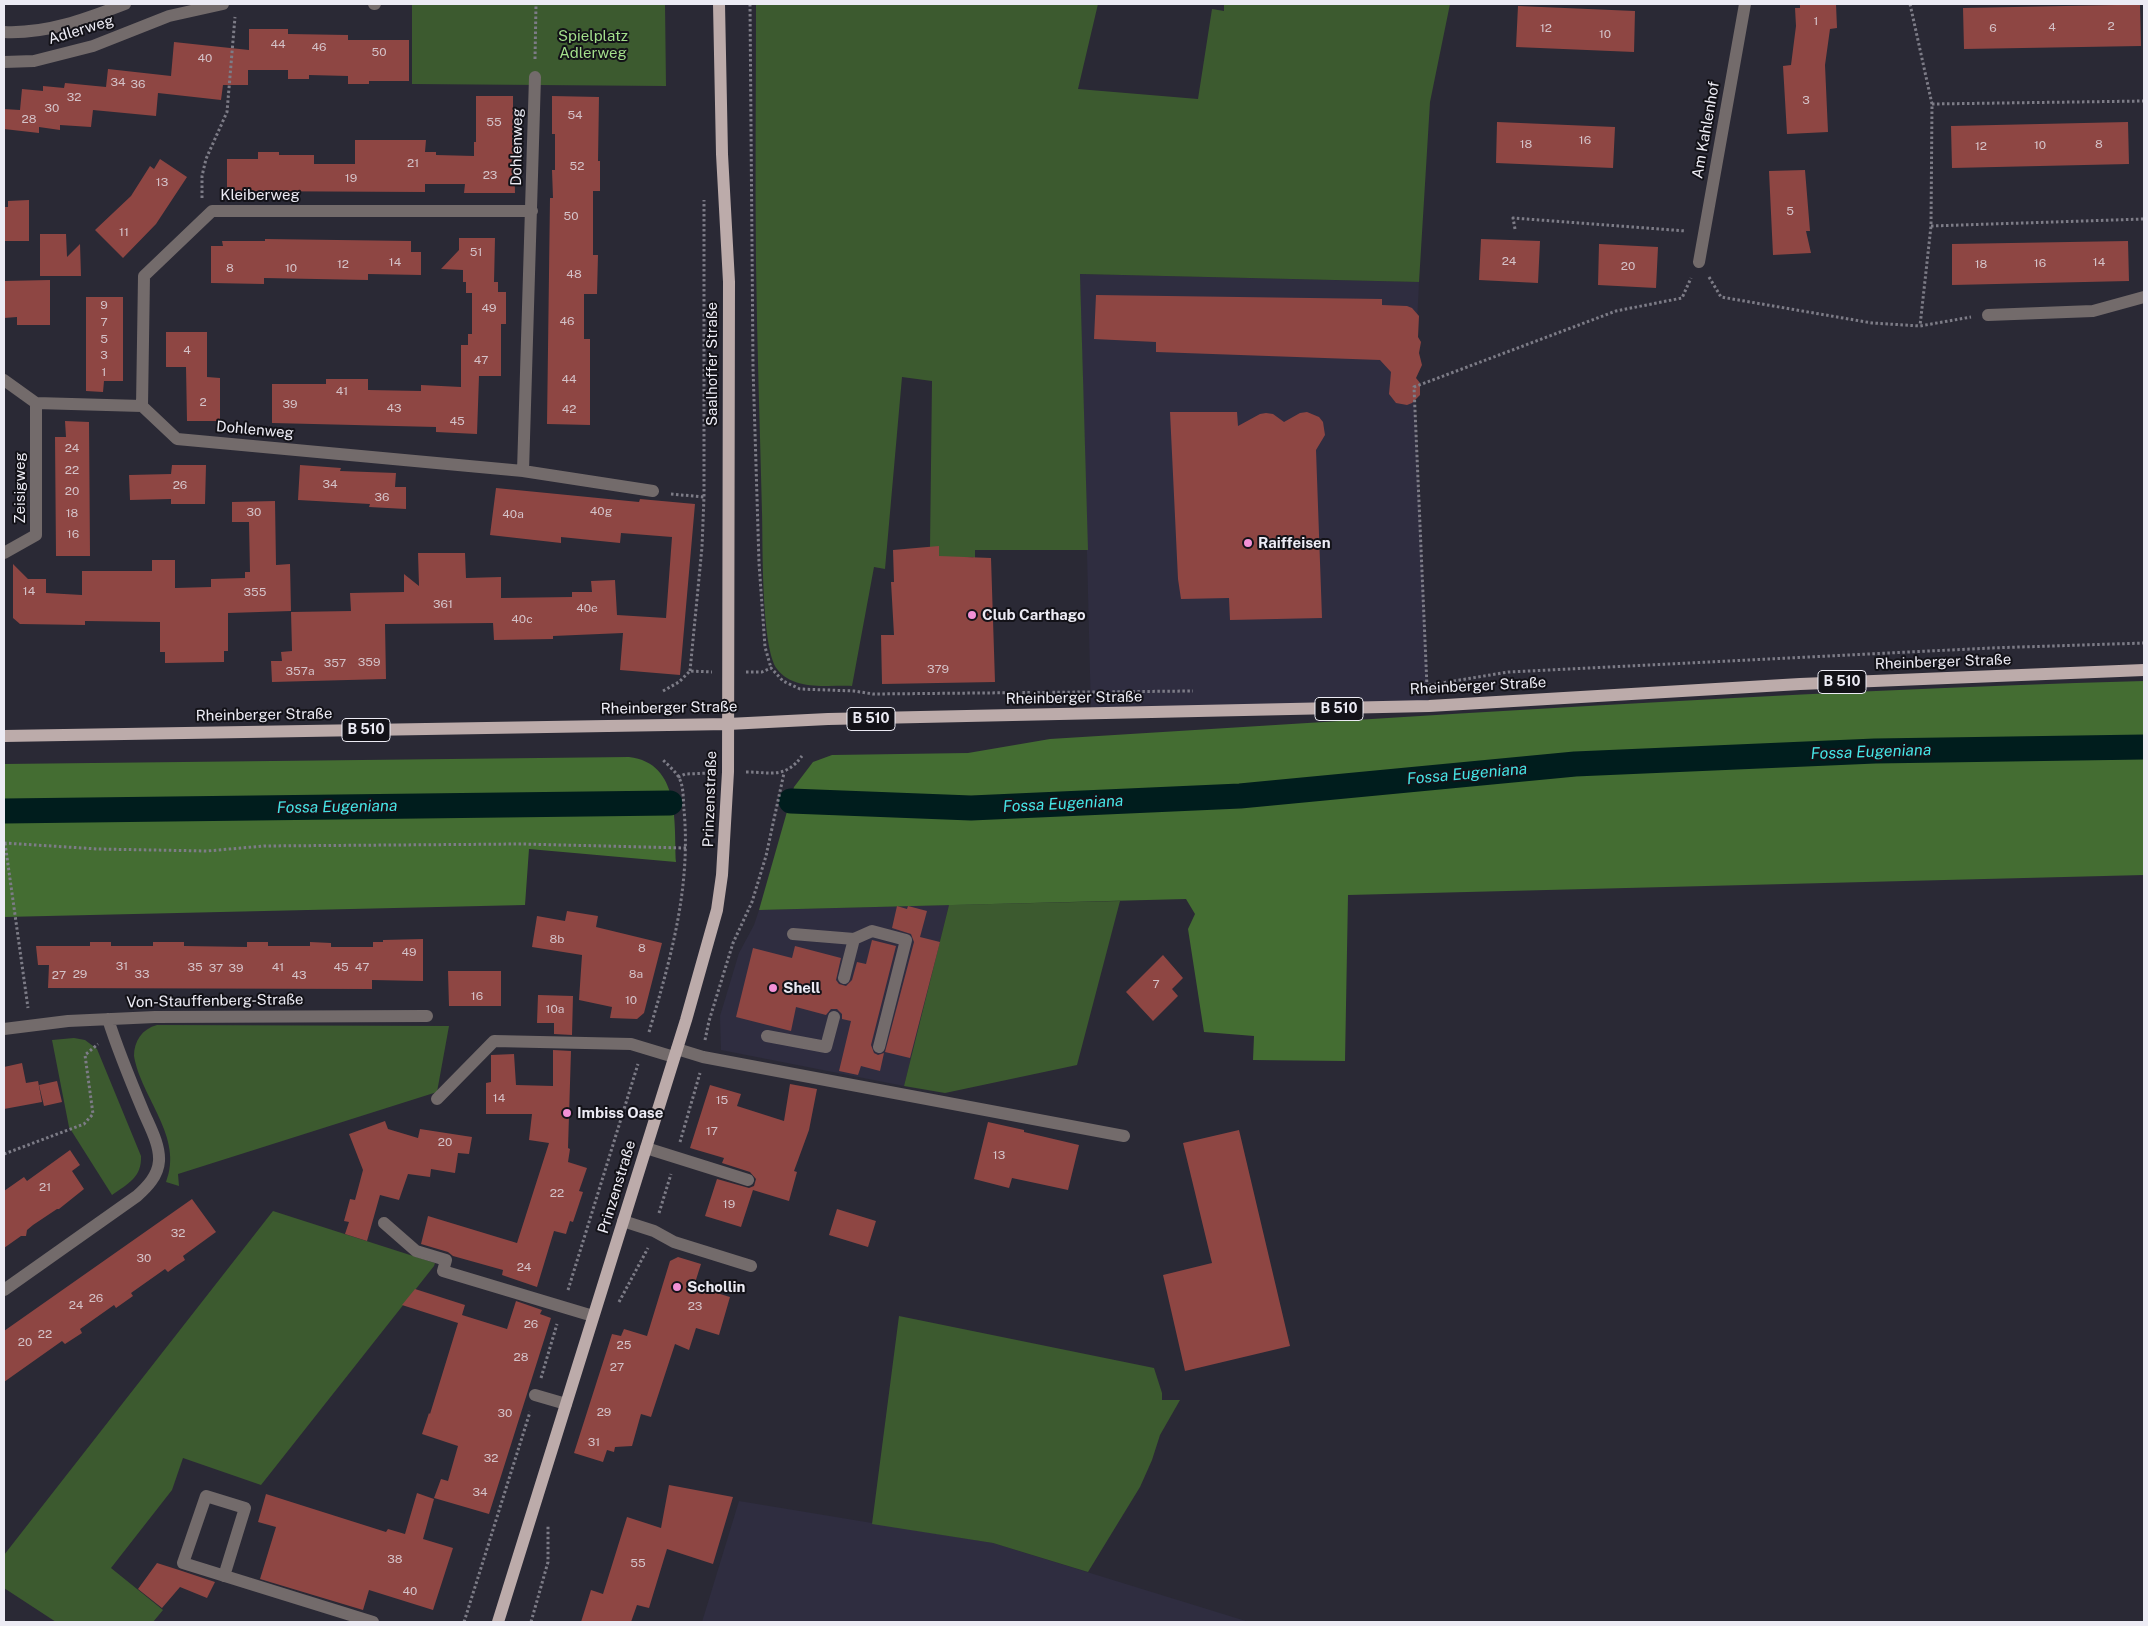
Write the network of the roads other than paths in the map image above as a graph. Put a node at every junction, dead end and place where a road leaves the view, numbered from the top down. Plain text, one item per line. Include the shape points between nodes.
1 (125, 4) edge
2 (223, 4) edge
3 (719, 4) edge
4 (1746, 4) edge
5 (4, 32) edge
6 (4, 62) edge
7 (535, 78) road end
8 (532, 211) junction
9 (1699, 262) road end
10 (2144, 297) edge
11 (1988, 314) road end
12 (4, 380) edge
13 (36, 404) junction
14 (142, 406) junction
15 (522, 471) junction
16 (653, 491) road end
17 (4, 553) edge
18 (2144, 670) edge
19 (728, 724) junction
20 (4, 736) edge
21 (793, 934) dead end
22 (854, 939) junction
23 (844, 978) dead end
24 (427, 1016) dead end
25 (834, 1017) dead end
26 (108, 1019) junction
27 (4, 1029) edge
28 (767, 1036) dead end
29 (879, 1048) dead end
30 (676, 1053) junction
31 (437, 1099) dead end
32 (1124, 1136) dead end
33 (646, 1148) junction
34 (748, 1180) dead end
35 (623, 1221) junction
36 (384, 1223) dead end
37 (752, 1266) dead end
38 (4, 1290) edge
39 (593, 1316) junction
40 (535, 1395) road end
41 (566, 1404) junction
42 (224, 1576) junction
43 (373, 1622) edge
44 (498, 1622) edge

1 - 5 street, Adlerweg via 58,28
2 - 6 street, Adlerweg via 169,16 93,46 34,60
3 - 19 main road, Saalhoffer Straße via 729,282
4 - 9 street, Am Kahlenhof
7 - 8 street, Dohlenweg
8 - 14 street, Kleiberweg via 212,211 144,276
8 - 15 street, Dohlenweg
10 - 11 street via 2094,311
12 - 13 street
13 - 14 street
13 - 17 street, Zeisigweg via 36,535
14 - 15 street, Dohlenweg via 177,439
15 - 16 street, Dohlenweg
18 - 19 main road, Rheinberger Straße / B 510 via 1800,684 1428,706
19 - 20 main road, Rheinberger Straße / B 510
19 - 30 main road, Prinzenstraße via 724,847 717,910
21 - 22 street
22 - 23 street
22 - 29 street via 872,931 906,940
24 - 26 street, Von-Stauffenberg-Straße
25 - 28 street via 826,1047
26 - 27 street, Von-Stauffenberg-Straße
26 - 38 street via 156,1143 157,1170 146,1189
30 - 31 street via 631,1044 494,1041
30 - 32 street
30 - 33 main road, Prinzenstraße
33 - 34 street
33 - 35 main road, Prinzenstraße
35 - 37 street via 654,1231 674,1242
35 - 39 main road, Prinzenstraße
36 - 39 street via 416,1251 446,1260 443,1270
39 - 41 main road, Prinzenstraße
40 - 41 street
41 - 44 main road, Prinzenstraße
42 - 42 street via 183,1563 206,1496 245,1508
42 - 43 street

